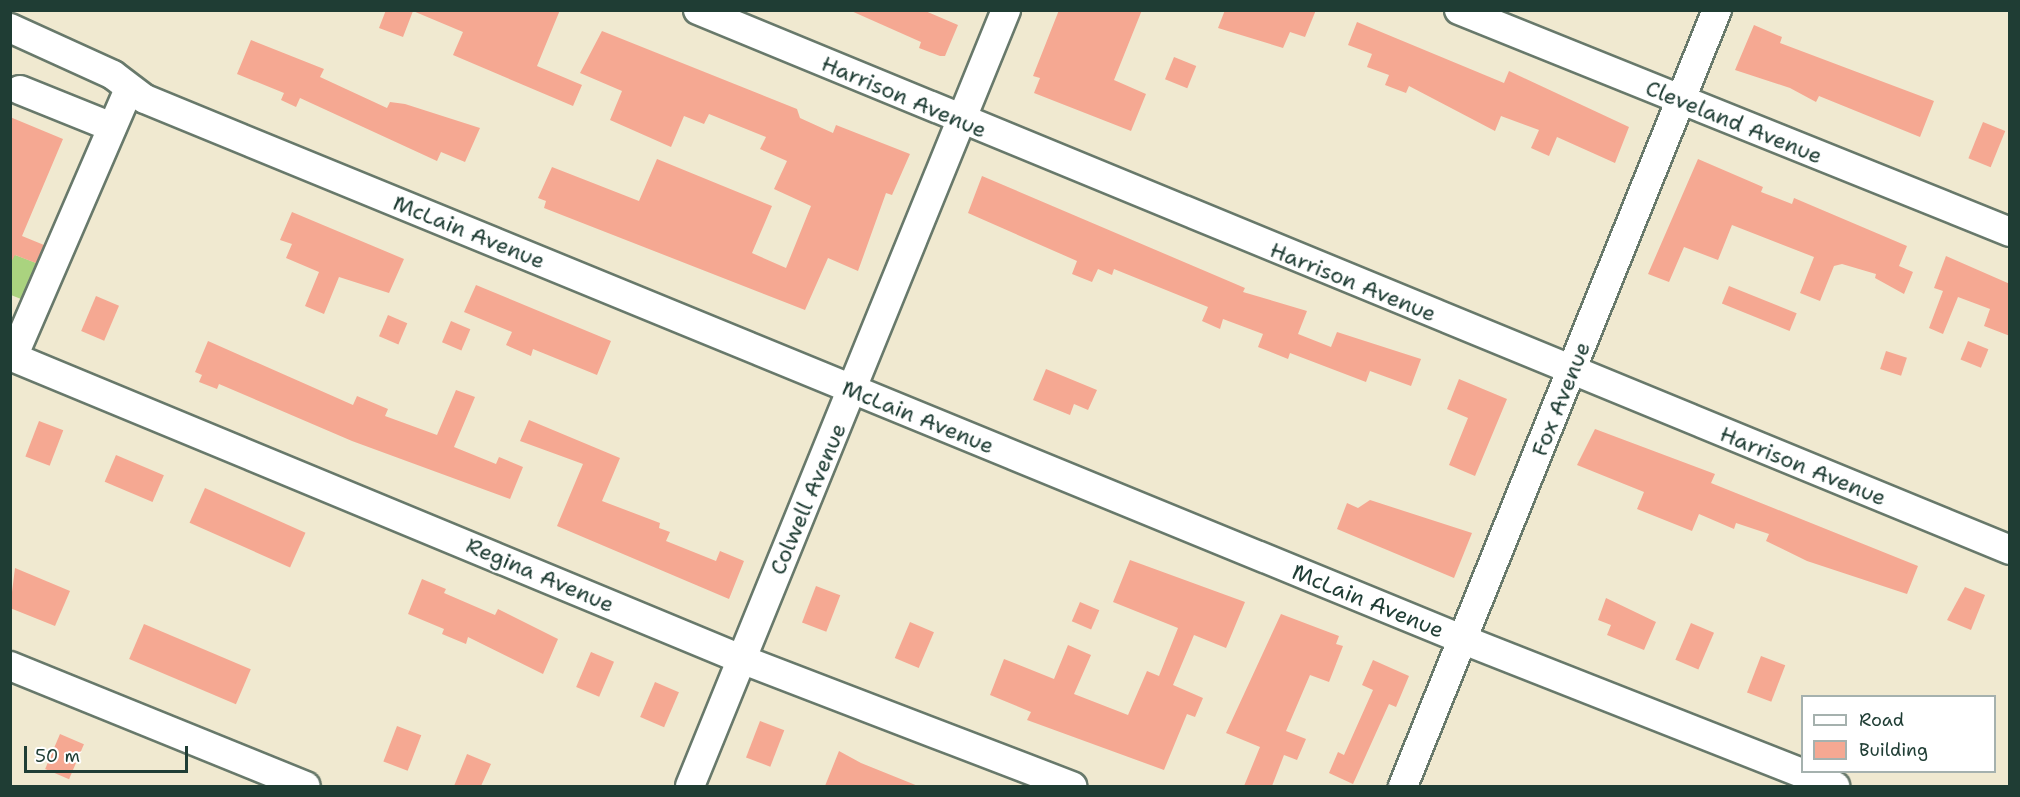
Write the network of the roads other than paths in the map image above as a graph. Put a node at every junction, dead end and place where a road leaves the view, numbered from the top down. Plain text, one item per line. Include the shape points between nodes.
1 (698, 10) edge
2 (1006, 10) edge
3 (1459, 10) edge
4 (1717, 10) edge
5 (10, 28) edge
6 (129, 88) junction
7 (21, 90) dead end
8 (1681, 101) junction
9 (961, 121) junction
10 (112, 126) junction
11 (2010, 232) edge
12 (12, 356) edge
13 (1572, 371) junction
14 (853, 390) junction
15 (2010, 550) edge
16 (1464, 640) junction
17 (741, 659) junction
18 (10, 666) edge
19 (1801, 773) edge
20 (1802, 773) edge
21 (306, 786) edge
22 (690, 786) edge
23 (1072, 786) edge
24 (1403, 786) edge
25 (1835, 786) edge

1 - 9 street, Harrison Avenue
2 - 9 street, Colwell Avenue
3 - 8 street, Cleveland Avenue
4 - 8 street, Fox Avenue
5 - 6 street, McLain Avenue via 113,75
6 - 10 street
6 - 14 street, McLain Avenue
7 - 10 street
8 - 11 street, Cleveland Avenue
8 - 13 street, Fox Avenue
9 - 13 street, Harrison Avenue
9 - 14 street, Colwell Avenue
10 - 12 street
12 - 17 street, Regina Avenue
13 - 15 street, Harrison Avenue
13 - 16 street, Fox Avenue
14 - 16 street, McLain Avenue
14 - 17 street, Colwell Avenue
16 - 19 street, McLain Avenue
16 - 24 street, Fox Avenue
17 - 22 street, Colwell Avenue
17 - 23 street, Regina Avenue
18 - 21 street
20 - 25 street, McLain Avenue

